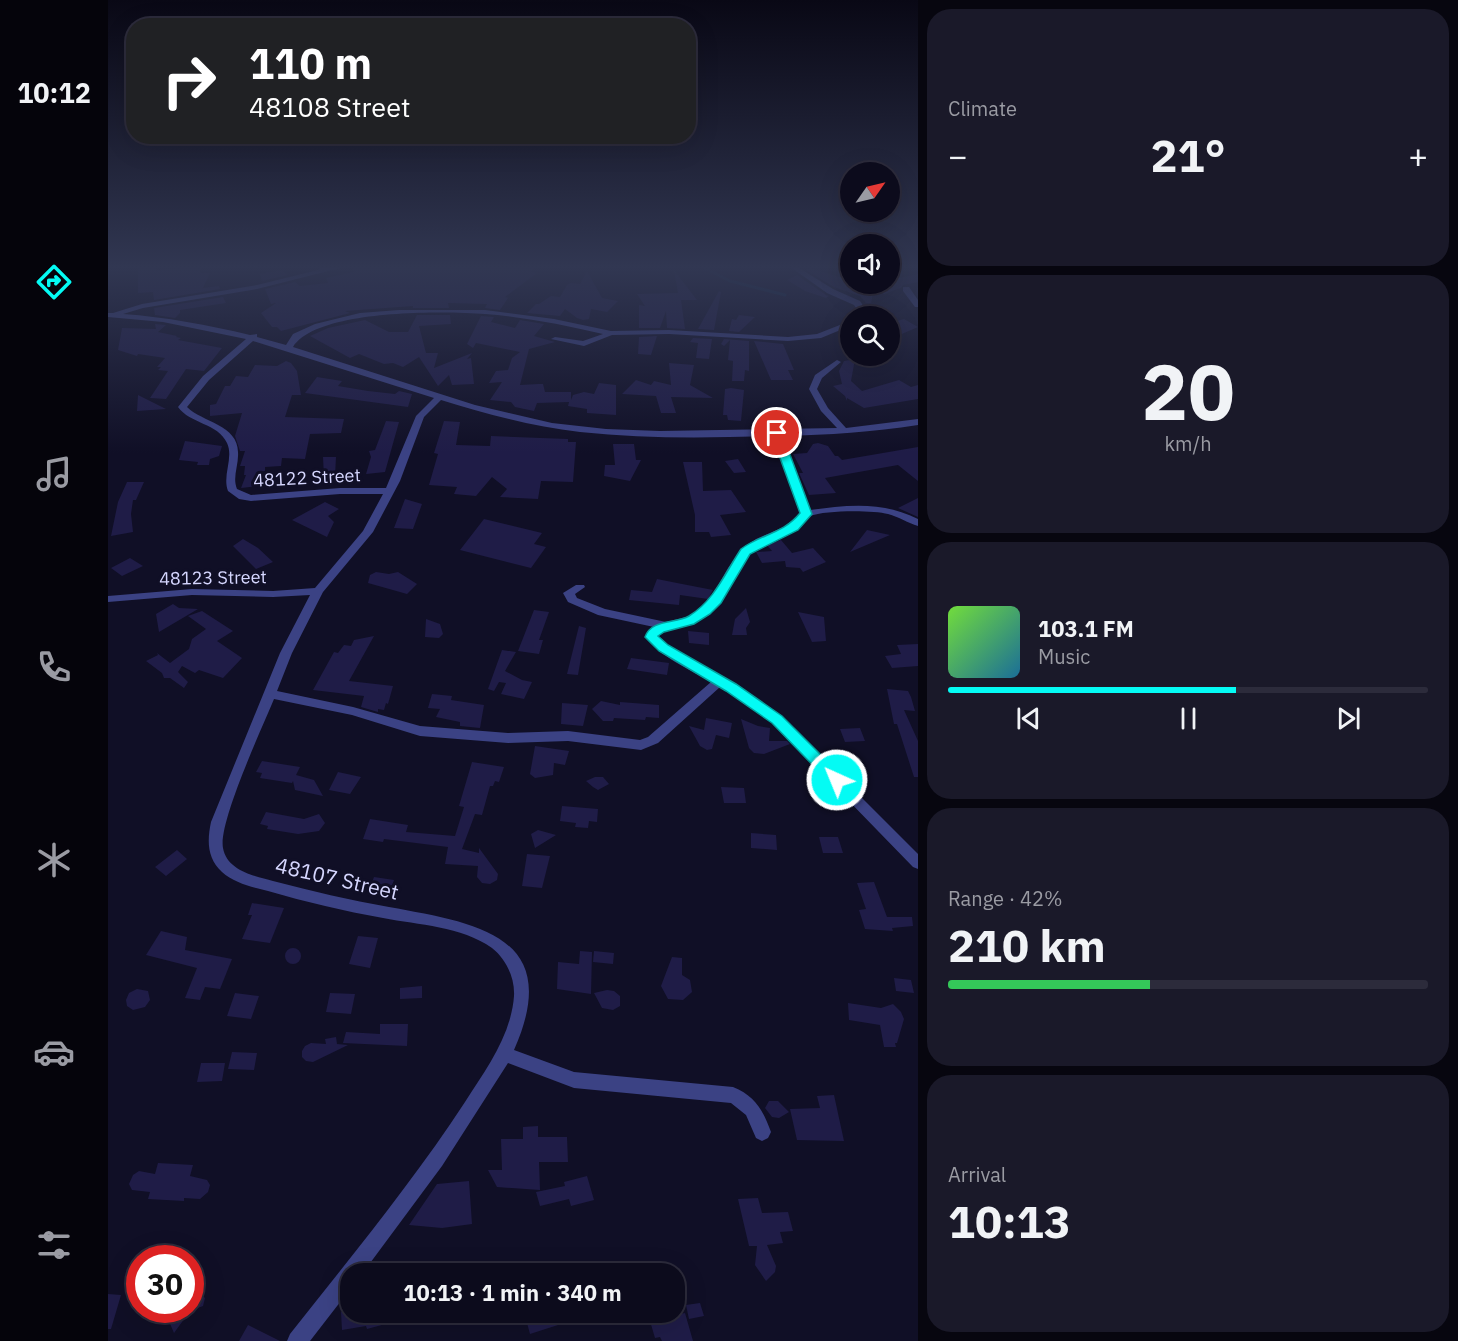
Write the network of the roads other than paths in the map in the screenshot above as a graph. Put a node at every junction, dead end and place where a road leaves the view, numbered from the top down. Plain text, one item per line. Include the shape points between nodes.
1 (220, 329) edge
2 (312, 329) edge
3 (590, 329) edge
4 (836, 329) edge
5 (611, 333) junction
6 (254, 336) junction
7 (555, 339) dead end
8 (289, 347) junction
9 (837, 362) dead end
10 (441, 396) junction
11 (918, 422) edge
12 (844, 431) junction
13 (777, 433) junction
14 (390, 491) junction
15 (806, 514) junction
16 (918, 523) edge
17 (580, 587) dead end
18 (318, 591) junction
19 (108, 599) edge
20 (668, 626) junction
21 (720, 681) junction
22 (269, 694) junction
23 (918, 863) edge
24 (503, 1053) junction
25 (762, 1132) dead end
26 (297, 1341) edge

1 - 6 street
2 - 8 street via 296,336
3 - 5 street
4 - 5 street via 803,339
5 - 7 street via 584,344
6 - 8 street
6 - 14 street, 48122 Street via 206,378 182,407 187,414 220,428 233,442 231,487 243,497
8 - 10 street
9 - 12 street via 818,377 813,389 824,409
10 - 13 street via 525,420 582,430
10 - 14 street, 48107 Street via 420,416
11 - 12 street
12 - 13 street
13 - 15 street
14 - 18 street, 48107 Street via 368,532
15 - 16 street via 878,507
15 - 20 street via 794,528 745,552 706,612
17 - 20 street via 569,593 572,600 602,612
18 - 19 street, 48123 Street via 192,592
18 - 22 street, 48107 Street
20 - 21 street via 653,632 651,637 656,643
21 - 22 street via 641,746 568,736 508,738 420,731 334,706
21 - 23 street via 777,720
22 - 24 street, 48107 Street via 218,822 215,849 222,862 248,880 449,925 496,943 511,957 522,992 520,1011
24 - 25 street via 574,1080 733,1095 755,1111
24 - 26 street, 48107 Street via 447,1146

